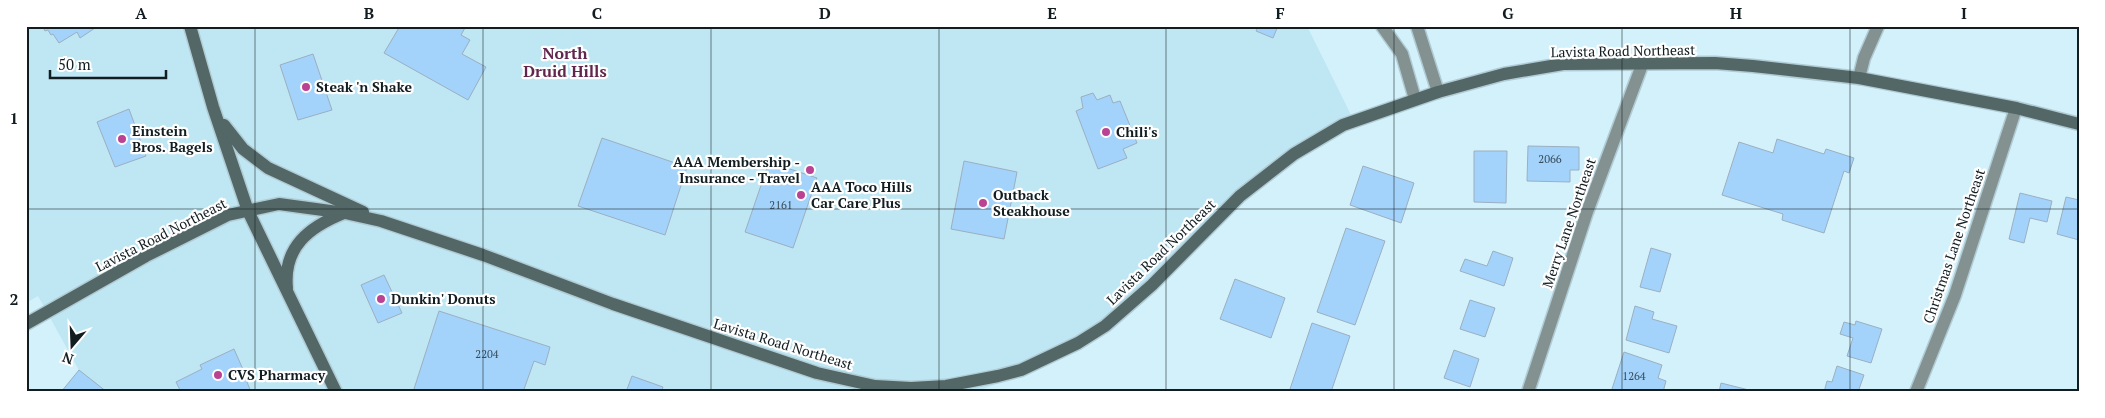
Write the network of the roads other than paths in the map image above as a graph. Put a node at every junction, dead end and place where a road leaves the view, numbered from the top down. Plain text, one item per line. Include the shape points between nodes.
1 (190, 26) edge
2 (1382, 26) edge
3 (1418, 26) edge
4 (1878, 26) edge
5 (1642, 65) junction
6 (1859, 78) junction
7 (1438, 92) junction
8 (1414, 99) junction
9 (2016, 108) junction
10 (215, 112) junction
11 (2079, 124) edge
12 (248, 211) junction
13 (345, 213) junction
14 (381, 221) junction
15 (288, 295) junction
16 (26, 324) edge
17 (336, 392) edge
18 (1528, 392) edge
19 (1916, 392) edge

1 - 10 main road
2 - 8 street via 1402,54
3 - 7 street
4 - 6 street
5 - 6 main road, Lavista Road Northeast via 1715,63
5 - 7 main road, Lavista Road Northeast via 1563,64 1504,74
5 - 18 street, Merry Lane Northeast via 1587,212
6 - 9 main road, Lavista Road Northeast
7 - 8 main road, Lavista Road Northeast
8 - 14 main road, Lavista Road Northeast via 1344,125 1294,154 1240,196 1141,296 1105,326 1078,343 1021,370 946,386 875,386 817,374
9 - 11 main road, Lavista Road Northeast
9 - 19 street, Christmas Lane Northeast via 1955,295
10 - 12 main road
10 - 14 main road via 243,149 268,168
12 - 13 main road, Lavista Road Northeast via 279,204
12 - 15 main road
12 - 16 main road, Lavista Road Northeast via 228,215 146,256
13 - 14 main road, Lavista Road Northeast
13 - 15 main road via 309,231 300,242 286,273
15 - 17 main road

